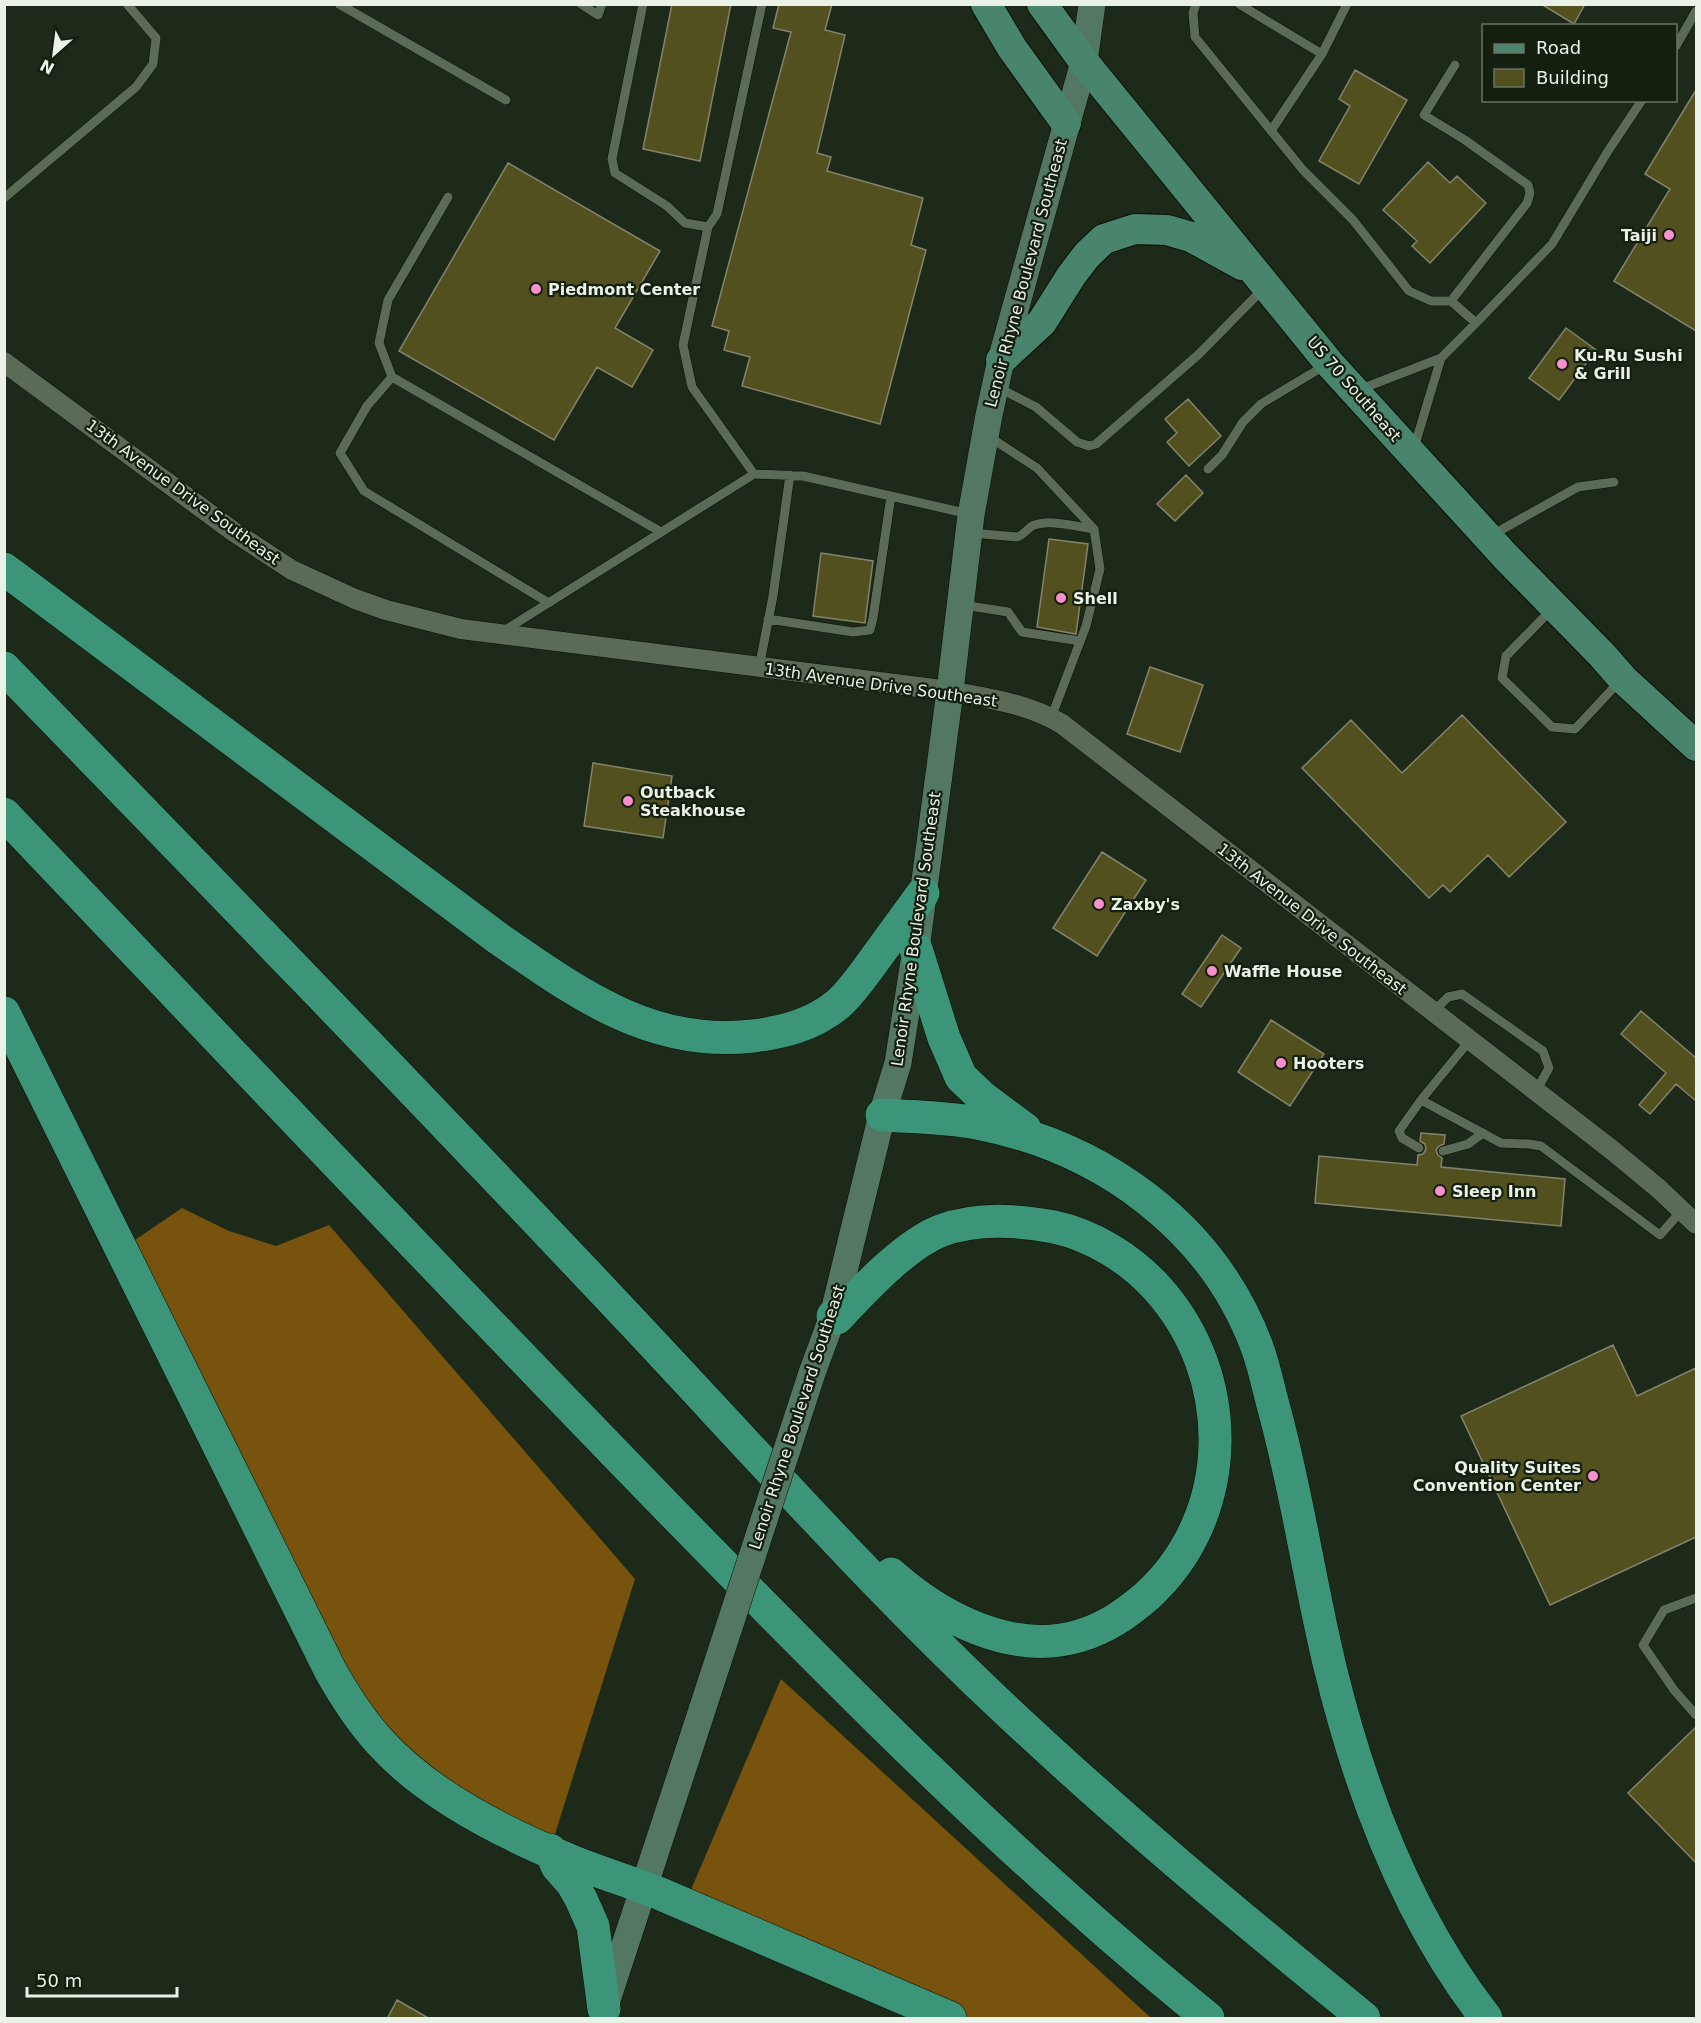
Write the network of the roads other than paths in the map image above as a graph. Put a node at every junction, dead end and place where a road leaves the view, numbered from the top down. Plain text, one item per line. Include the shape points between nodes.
1 (127, 4) edge
2 (339, 4) edge
3 (581, 4) edge
4 (602, 4) edge
5 (643, 4) edge
6 (762, 4) edge
7 (986, 4) edge
8 (1042, 4) edge
9 (1092, 4) edge
10 (1196, 4) edge
11 (1239, 4) edge
12 (1347, 4) edge
13 (1696, 11) edge
14 (1677, 44) edge
15 (1322, 54) junction
16 (1084, 62) junction
17 (1455, 65) dead end
18 (506, 100) dead end
19 (1641, 102) edge
20 (1066, 123) junction
21 (1271, 132) junction
22 (448, 197) dead end
23 (4, 198) edge
24 (708, 227) junction
25 (1262, 279) junction
26 (1451, 301) junction
27 (1476, 323) junction
28 (1441, 358) junction
29 (4, 362) edge
30 (1329, 363) junction
31 (997, 373) junction
32 (392, 377) junction
33 (1355, 392) junction
34 (985, 434) junction
35 (1412, 454) junction
36 (1208, 469) dead end
37 (754, 474) junction
38 (790, 475) junction
39 (1614, 482) dead end
40 (891, 496) junction
41 (970, 524) junction
42 (1094, 529) junction
43 (661, 532) junction
44 (1488, 537) junction
45 (4, 569) edge
46 (549, 603) junction
47 (960, 605) junction
48 (1554, 606) junction
49 (768, 619) junction
50 (498, 634) junction
51 (1080, 642) junction
52 (4, 668) edge
53 (759, 668) junction
54 (1623, 679) junction
55 (950, 692) junction
56 (1051, 718) junction
57 (1696, 746) edge
58 (4, 814) edge
59 (923, 893) junction
60 (916, 949) junction
61 (1433, 1012) junction
62 (4, 1013) edge
63 (1470, 1040) junction
64 (1536, 1091) junction
65 (1421, 1100) junction
66 (882, 1115) junction
67 (1483, 1133) junction
68 (1058, 1148) junction
69 (1419, 1148) dead end
70 (1443, 1151) dead end
71 (1692, 1218) edge
72 (833, 1316) junction
73 (806, 1509) junction
74 (1696, 1598) edge
75 (1696, 1715) edge
76 (550, 1850) junction
77 (644, 1887) junction
78 (603, 2014) edge
79 (950, 2019) edge
80 (1208, 2019) edge
81 (1364, 2019) edge
82 (1486, 2019) edge

1 - 23 lane via 156,38 153,64 136,87
2 - 18 lane
3 - 4 lane via 598,15
5 - 24 lane via 612,159 615,173 667,206 685,223
6 - 24 lane via 717,214
7 - 20 main road
8 - 16 main road, US 70 Southeast
9 - 16 main road, Lenoir Rhyne Boulevard Southeast
10 - 21 lane via 1195,37
11 - 15 lane
12 - 15 lane
13 - 14 lane
15 - 21 lane
16 - 20 main road, Lenoir Rhyne Boulevard Southeast
16 - 25 main road, US 70 Southeast
17 - 26 lane via 1424,115 1528,185 1530,193 1527,203
19 - 27 lane via 1551,244
20 - 31 main road, Lenoir Rhyne Boulevard Southeast
21 - 26 lane via 1353,220 1409,291 1431,301
22 - 32 lane via 388,300 379,343
24 - 37 lane via 683,345 692,387
25 - 30 main road, US 70 Southeast
25 - 31 main road via 1191,237 1167,230 1135,229 1104,238
25 - 31 lane via 1212,342 1096,444 1077,442
26 - 27 lane
27 - 28 lane
28 - 33 lane
28 - 35 lane
29 - 50 street, 13th Avenue Drive Southeast via 234,532 292,570 386,610 431,623
30 - 33 main road, US 70 Southeast
30 - 36 lane via 1261,404
31 - 34 main road, Lenoir Rhyne Boulevard Southeast
32 - 43 lane
32 - 46 lane via 367,406 340,453 363,491
33 - 35 main road, US 70 Southeast
34 - 41 main road, Lenoir Rhyne Boulevard Southeast
34 - 42 lane via 1037,468
35 - 44 main road, US 70 Southeast
37 - 38 lane
37 - 43 lane
38 - 40 lane
38 - 49 lane
39 - 44 lane via 1578,487
40 - 41 lane
40 - 49 lane via 870,630 853,632
41 - 42 lane via 1017,537 1032,526 1050,523
41 - 47 main road, Lenoir Rhyne Boulevard Southeast
42 - 51 lane via 1101,569
43 - 46 lane
44 - 48 main road, US 70 Southeast
45 - 59 highway via 500,939 571,988 641,1023 682,1034 716,1037 768,1034 799,1027 854,988
46 - 50 lane
47 - 51 lane via 1008,612 1022,632
47 - 55 main road, Lenoir Rhyne Boulevard Southeast
48 - 54 main road, US 70 Southeast
48 - 54 lane via 1506,656 1502,678 1552,727 1575,729
49 - 53 lane
50 - 53 street, 13th Avenue Drive Southeast
51 - 56 lane
52 - 73 highway via 356,1030
53 - 55 street, 13th Avenue Drive Southeast
54 - 57 main road, US 70 Southeast
55 - 56 street, 13th Avenue Drive Southeast via 1024,706
55 - 59 main road, Lenoir Rhyne Boulevard Southeast
56 - 61 street, 13th Avenue Drive Southeast
58 - 80 highway via 576,1413 866,1710 1015,1851
59 - 60 main road, Lenoir Rhyne Boulevard Southeast
60 - 66 main road, Lenoir Rhyne Boulevard Southeast via 898,1063
60 - 68 highway via 944,1038 961,1077 1004,1115
61 - 63 street, 13th Avenue Drive Southeast
61 - 64 lane via 1448,997 1462,994 1543,1051 1549,1068
62 - 76 highway via 347,1700 379,1742 417,1777 455,1804
63 - 64 street, 13th Avenue Drive Southeast
63 - 65 lane
64 - 71 street, 13th Avenue Drive Southeast
65 - 67 lane
65 - 69 lane via 1399,1131 1402,1138
66 - 68 highway via 977,1124
66 - 72 main road, Lenoir Rhyne Boulevard Southeast
67 - 70 lane via 1468,1144
67 - 71 lane via 1501,1143 1541,1146 1660,1235
68 - 82 highway via 1119,1178 1164,1212 1203,1252 1247,1323 1278,1420 1330,1669 1362,1775 1413,1900 1446,1960
72 - 73 highway via 837,1318 871,1281 938,1232 991,1221 1027,1222 1062,1229 1096,1242 1124,1259 1176,1311 1191,1337 1207,1380 1214,1411 1215,1459 1210,1490 1194,1532 1158,1586 1109,1625 1078,1637 1056,1640 998,1635 944,1613
72 - 77 main road, Lenoir Rhyne Boulevard Southeast, bridge
73 - 81 highway via 910,1617 1070,1769
74 - 75 lane via 1664,1610 1643,1645
76 - 77 highway
76 - 78 highway via 593,1926
77 - 78 main road, Lenoir Rhyne Boulevard Southeast
77 - 79 highway

